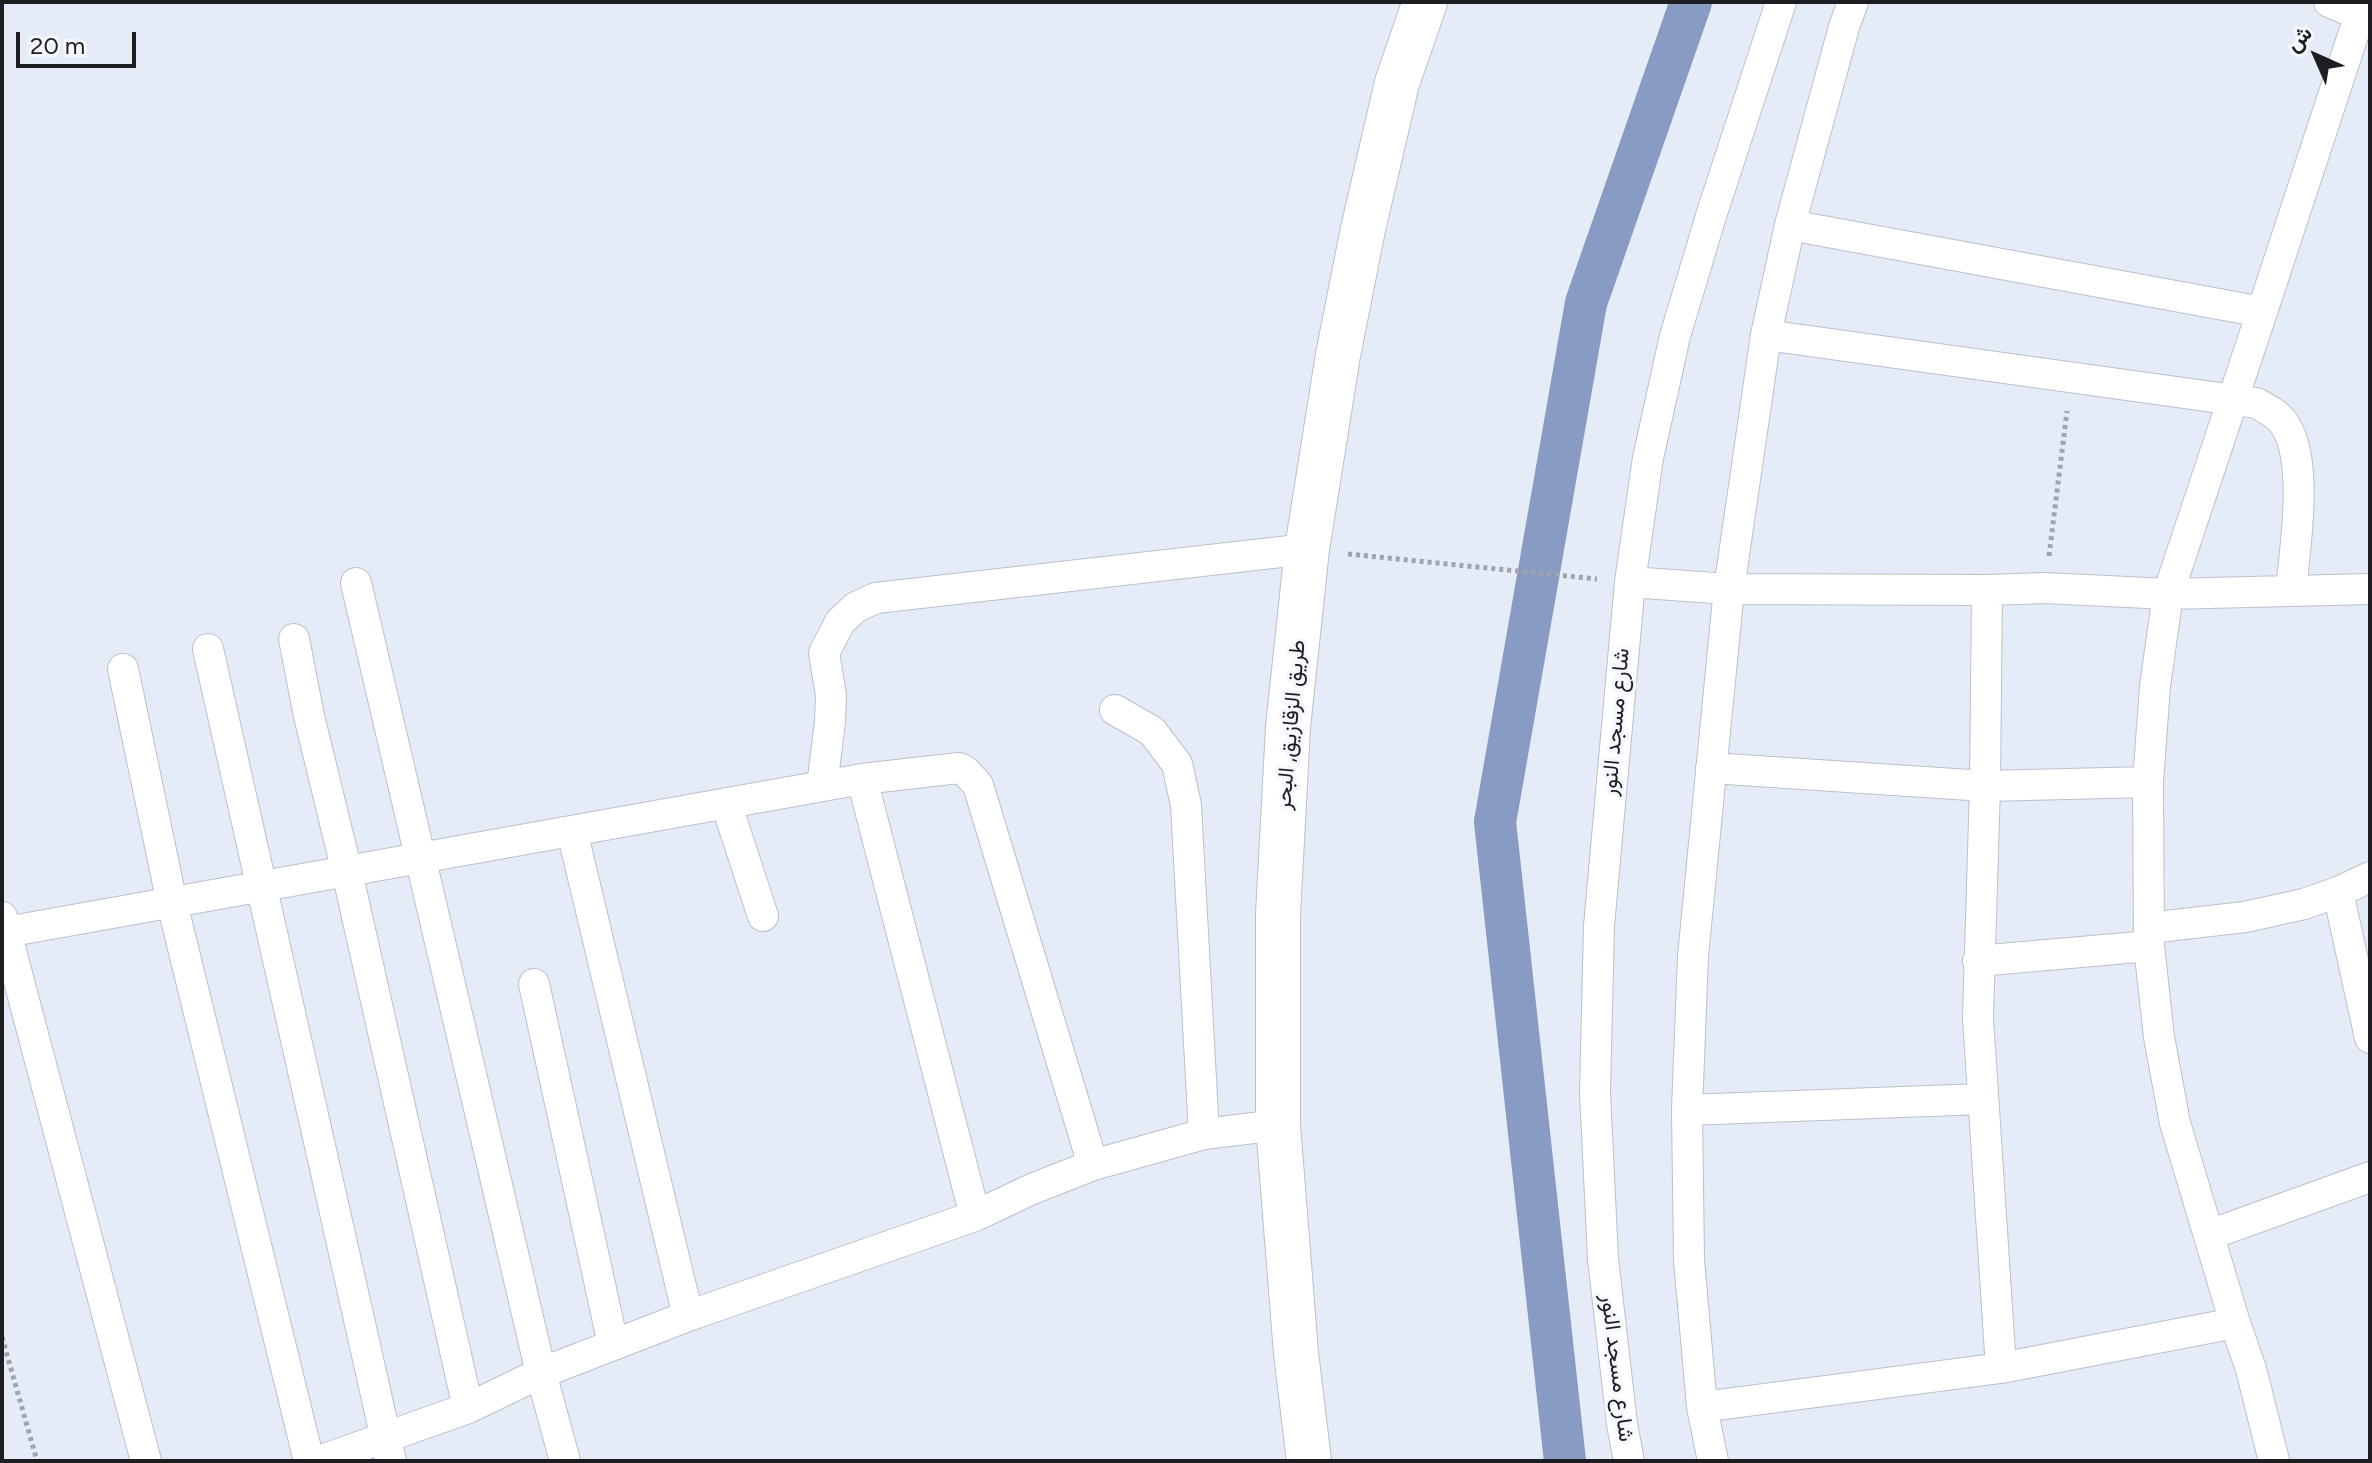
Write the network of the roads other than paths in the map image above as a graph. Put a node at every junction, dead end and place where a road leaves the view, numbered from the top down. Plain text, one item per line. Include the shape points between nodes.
1 (1425, 2) edge
2 (1781, 2) edge
3 (1853, 2) edge
4 (2329, 2) edge
5 (2362, 8) edge
6 (1790, 225) junction
7 (2262, 312) junction
8 (1766, 335) junction
9 (2232, 399) junction
10 (1307, 549) junction
11 (1630, 582) junction
12 (356, 583) dead end
13 (1729, 589) junction
14 (2370, 589) edge
15 (1987, 590) junction
16 (2291, 590) junction
17 (2168, 594) junction
18 (294, 639) dead end
19 (208, 649) dead end
20 (123, 669) dead end
21 (1115, 710) dead end
22 (1711, 768) junction
23 (862, 779) junction
24 (2148, 782) junction
25 (822, 786) junction
26 (1985, 786) junction
27 (726, 803) junction
28 (572, 831) junction
29 (420, 859) junction
30 (347, 872) junction
31 (2370, 877) edge
32 (261, 887) junction
33 (2338, 892) junction
34 (172, 903) junction
35 (763, 916) dead end
36 (4, 924) edge
37 (2149, 937) junction
38 (1978, 961) junction
39 (534, 984) dead end
40 (2370, 1038) edge
41 (1982, 1099) junction
42 (1687, 1110) junction
43 (1278, 1125) junction
44 (1204, 1134) junction
45 (1093, 1165) junction
46 (2370, 1177) edge
47 (975, 1216) junction
48 (2209, 1235) junction
49 (688, 1316) junction
50 (2235, 1323) junction
51 (613, 1344) junction
52 (2001, 1368) junction
53 (541, 1373) junction
54 (1702, 1407) junction
55 (468, 1408) junction
56 (388, 1450) edge
57 (146, 1461) edge
58 (309, 1461) edge
59 (319, 1461) edge
60 (565, 1461) edge
61 (1309, 1461) edge
62 (1629, 1461) edge
63 (1713, 1461) edge
64 (2274, 1461) edge

1 - 10 main road, طريق الزقازيق, البحر via 1397,83 1363,229
2 - 11 street, شارع مسجد النور via 1675,336 1648,458
3 - 6 street
4 - 5 street
5 - 7 street
6 - 7 street
6 - 8 street
7 - 9 street
8 - 9 street
8 - 13 street
9 - 16 street via 2274,412 2296,453 2298,509
9 - 17 street
10 - 25 street via 876,598 856,607 840,622 824,653 831,695
10 - 43 main road, طريق الزقازيق, البحر via 1288,727 1278,915
11 - 13 street
11 - 62 street, شارع مسجد النور via 1599,926 1595,1092 1603,1259
12 - 29 street
13 - 15 street
13 - 22 street
14 - 16 street
15 - 17 street
15 - 26 street
16 - 17 street
17 - 24 street
18 - 30 street
19 - 32 street
20 - 34 street
21 - 44 street via 1152,731 1177,764 1186,805
22 - 26 street
22 - 42 street via 1693,956
23 - 25 street
23 - 45 street via 950,768 965,771 978,785
23 - 47 street
24 - 26 street
24 - 37 street
25 - 27 street
26 - 38 street
27 - 28 street
27 - 35 street
28 - 29 street
28 - 49 street
29 - 30 street
29 - 53 street
30 - 32 street
30 - 55 street
31 - 33 street
32 - 34 street
32 - 56 street
33 - 37 street
33 - 40 street
34 - 36 street
34 - 58 street
36 - 57 street
37 - 38 street
37 - 48 street via 2175,1123
38 - 41 street
39 - 51 street
41 - 42 street
41 - 52 street
42 - 54 street via 1689,1260
43 - 44 street
43 - 61 main road, طريق الزقازيق, البحر
44 - 45 street
45 - 47 street
46 - 48 street
47 - 49 street
48 - 50 street
49 - 51 street
50 - 52 street
50 - 64 street
51 - 53 street
52 - 54 street
53 - 55 street
53 - 60 street
54 - 63 street
55 - 56 street
56 - 59 street

